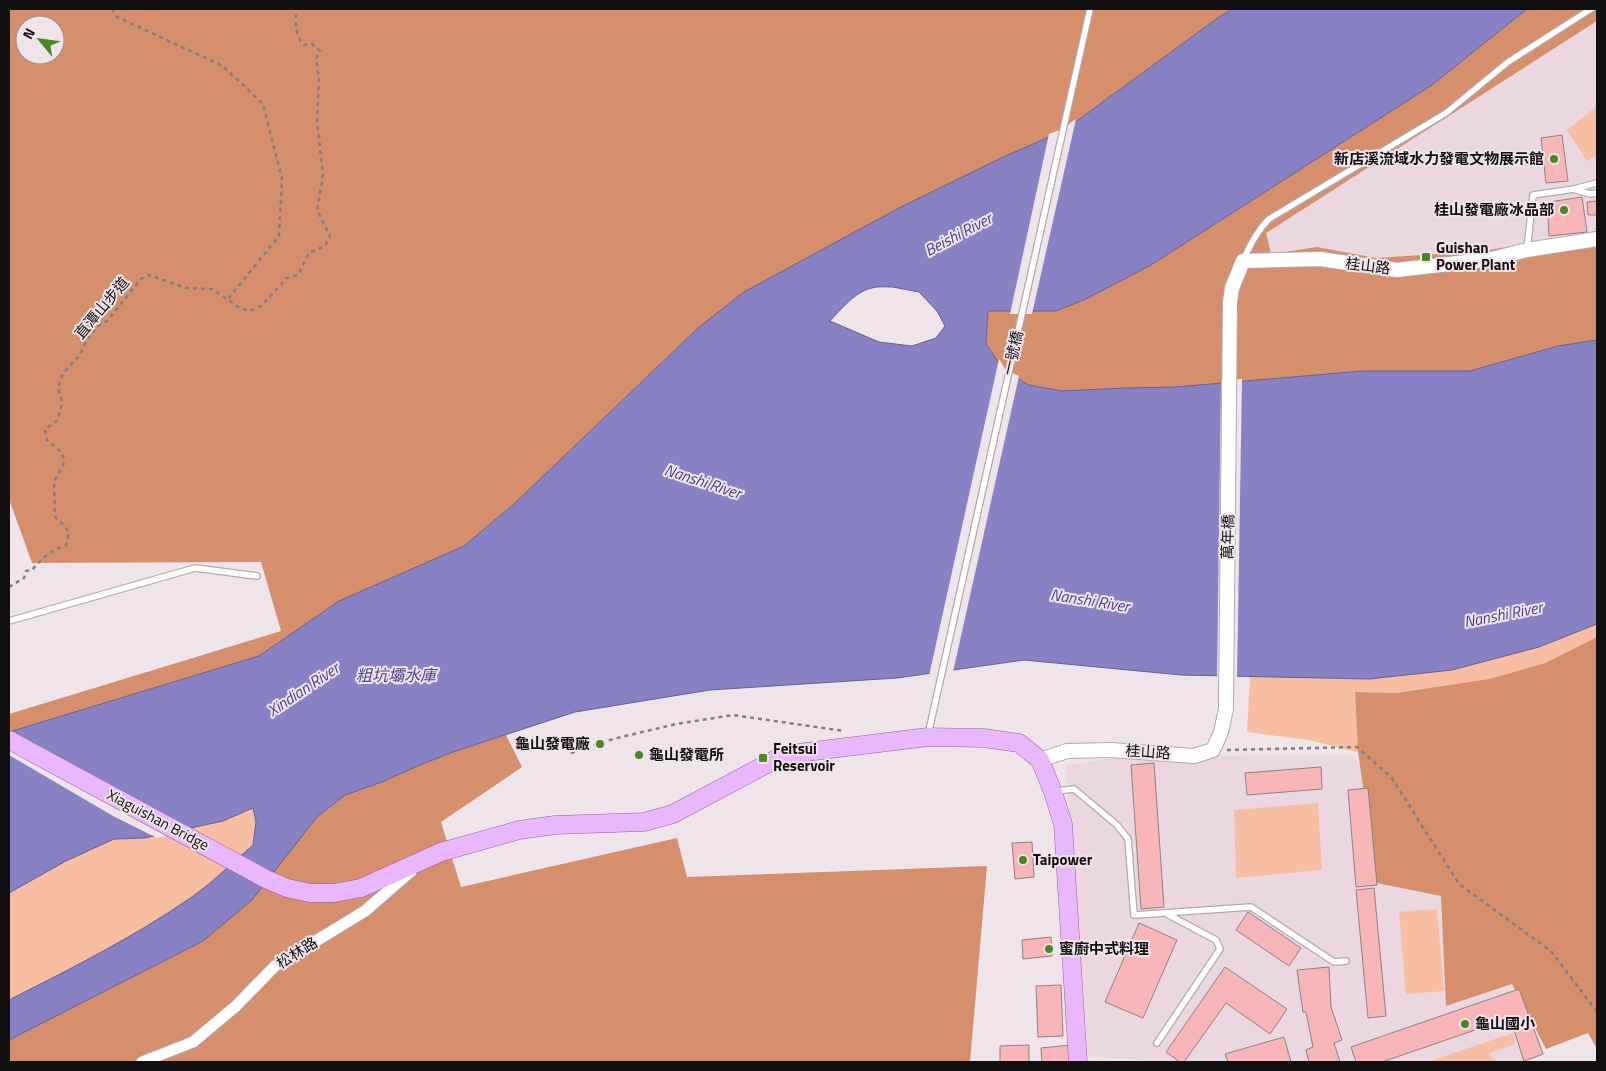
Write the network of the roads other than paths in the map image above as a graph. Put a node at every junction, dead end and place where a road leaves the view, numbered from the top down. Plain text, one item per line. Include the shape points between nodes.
1 (1090, 9) edge
2 (1591, 9) edge
3 (1597, 183) edge
4 (1574, 189) junction
5 (1597, 193) edge
6 (1597, 238) edge
7 (1527, 250) junction
8 (1243, 261) junction
9 (257, 576) dead end
10 (9, 622) edge
11 (928, 737) junction
12 (9, 740) edge
13 (1213, 750) joint
14 (1040, 760) junction
15 (1053, 792) junction
16 (428, 856) junction
17 (1165, 913) junction
18 (1346, 961) dead end
19 (1157, 1043) dead end
20 (142, 1062) edge
21 (1078, 1062) edge

1 - 11 lane, 一號橋
2 - 8 lane via 1508,62 1446,113 1269,219 1250,242
3 - 4 lane
4 - 5 lane
4 - 7 lane via 1533,195
6 - 7 street, 桂山路
7 - 8 street, 桂山路 via 1492,259 1397,270 1320,259
8 - 13 street, 萬年橋 via 1230,302 1226,709
9 - 10 lane via 195,568
11 - 14 main road, Xiaguishan Bridge via 984,738 1019,743
11 - 16 main road, Xiaguishan Bridge via 778,758 673,814 644,822 555,825 519,830
12 - 16 main road, Xiaguishan Bridge via 287,888 310,893 361,888
13 - 14 street, 桂山路 via 1194,756 1111,750 1067,751
14 - 15 main road
15 - 17 lane via 1074,789 1117,825 1128,840 1134,916
15 - 21 main road via 1063,824
16 - 20 street, 松林路 via 365,911 274,966 236,1006 193,1042
17 - 18 lane via 1251,907 1334,962
17 - 19 lane via 1216,940 1220,949

